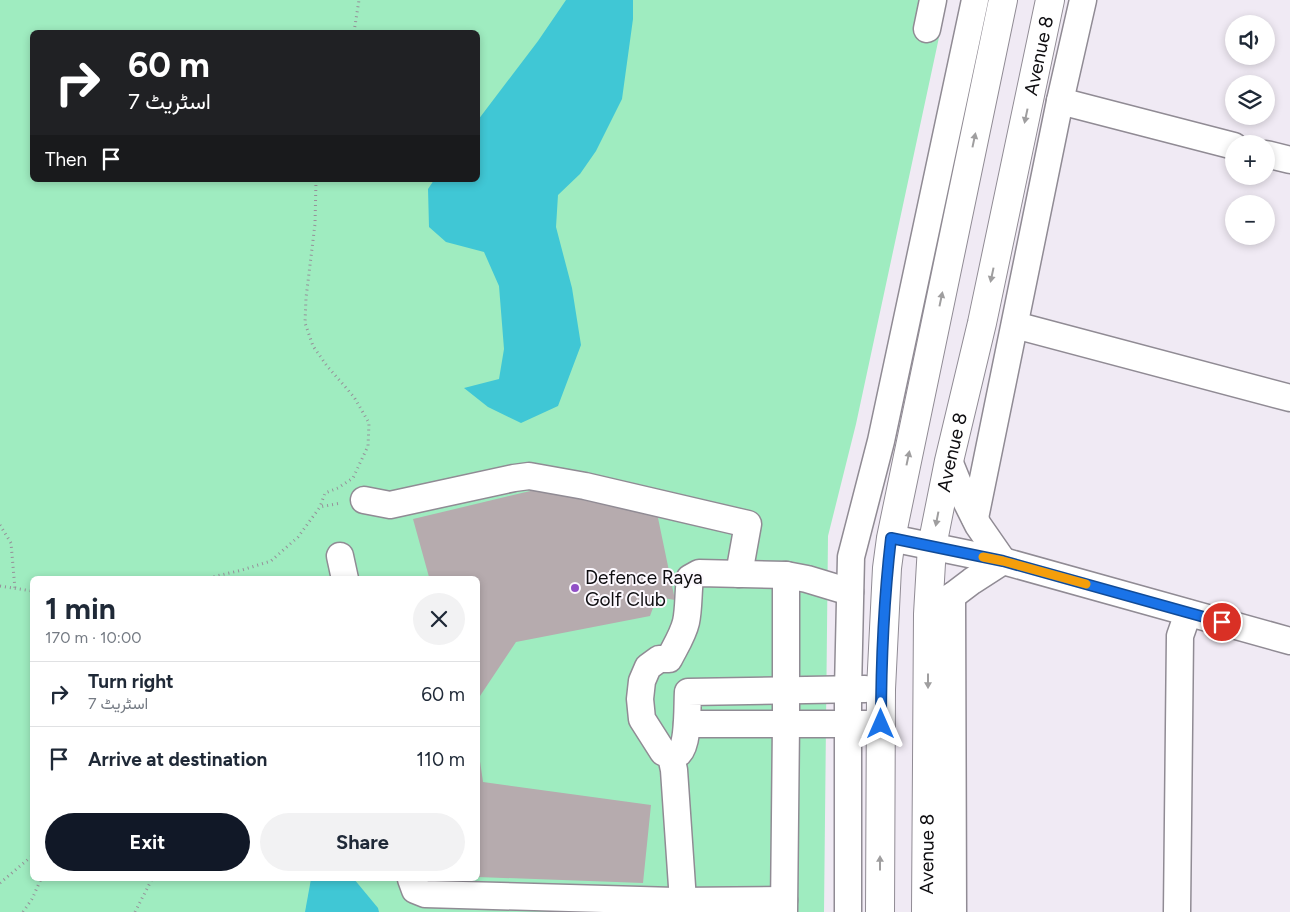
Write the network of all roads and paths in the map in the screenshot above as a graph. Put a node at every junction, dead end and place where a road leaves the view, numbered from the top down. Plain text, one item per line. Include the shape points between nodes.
1 (359, 0) edge
2 (933, 0) edge
3 (975, 0) edge
4 (1003, 0) edge
5 (1050, 0) edge
6 (1083, 0) edge
7 (927, 29) dead end
8 (354, 30) edge
9 (1060, 101) junction
10 (1225, 144) edge
11 (1275, 156) edge
12 (1290, 160) edge
13 (316, 182) edge
14 (1015, 325) junction
15 (1290, 398) edge
16 (949, 461) junction
17 (364, 500) joint
18 (320, 507) junction
19 (975, 518) junction
20 (0, 525) edge
21 (891, 538) junction
22 (932, 546) junction
23 (1003, 561) junction
24 (740, 574) junction
25 (786, 575) junction
26 (217, 576) edge
27 (0, 586) edge
28 (15, 589) junction
29 (30, 591) edge
30 (850, 592) junction
31 (952, 596) junction
32 (1188, 612) junction
33 (928, 614) junction
34 (1290, 641) edge
35 (669, 659) junction
36 (881, 689) junction
37 (848, 690) junction
38 (787, 691) junction
39 (688, 692) junction
40 (786, 723) junction
41 (848, 723) junction
42 (687, 724) junction
43 (881, 724) junction
44 (671, 756) junction
45 (30, 858) edge
46 (40, 881) edge
47 (151, 881) edge
48 (412, 881) edge
49 (0, 883) edge
50 (677, 905) edge
51 (784, 906) edge
52 (23, 912) edge
53 (136, 912) edge
54 (848, 912) edge
55 (880, 912) edge
56 (926, 912) edge
57 (953, 912) edge
58 (1177, 912) edge

1 - 8 path
2 - 7 street
3 - 30 street via 883,432 851,556
21 -> 4 main road
5 -> 16 main road, Avenue 8 via 982,323
6 - 9 street
9 - 10 street
9 - 14 street
11 - 12 street
13 - 18 path via 305,323 313,346 354,397 369,423 368,446 353,478 325,493
14 - 15 street
14 - 19 street
16 - 19 street
16 -> 22 main road, Avenue 8
17 - 18 path
17 - 24 street via 390,505 529,476 585,486 748,524
18 - 26 path via 298,537 270,561
19 - 23 street
20 - 28 path via 11,543
21 - 22 street
21 - 36 main road
22 - 23 street
22 - 33 main road, Avenue 8
23 - 31 street
23 - 32 street
24 - 25 street
24 - 35 street via 699,573 690,578 685,624
25 - 30 street
25 - 38 street
27 - 28 path
28 - 29 path
30 - 37 street
31 - 33 street
31 - 57 street
32 - 34 street
32 - 58 street via 1180,636
33 -> 56 main road, Avenue 8
35 - 39 street via 681,664 686,673
35 - 44 street via 659,659 648,667 640,698 642,719 663,752
36 - 37 street
36 - 43 main road
37 - 38 street
37 - 41 street
38 - 39 street
38 - 40 street
39 - 42 street
40 - 41 street
40 - 42 street
40 - 51 street
41 - 43 street
41 - 54 street
42 - 44 street via 685,742 679,752
55 -> 43 main road
44 - 50 street via 675,782
45 - 49 path
46 - 52 path
47 - 53 path
48 - 50 street via 415,890 425,894
50 - 51 street

